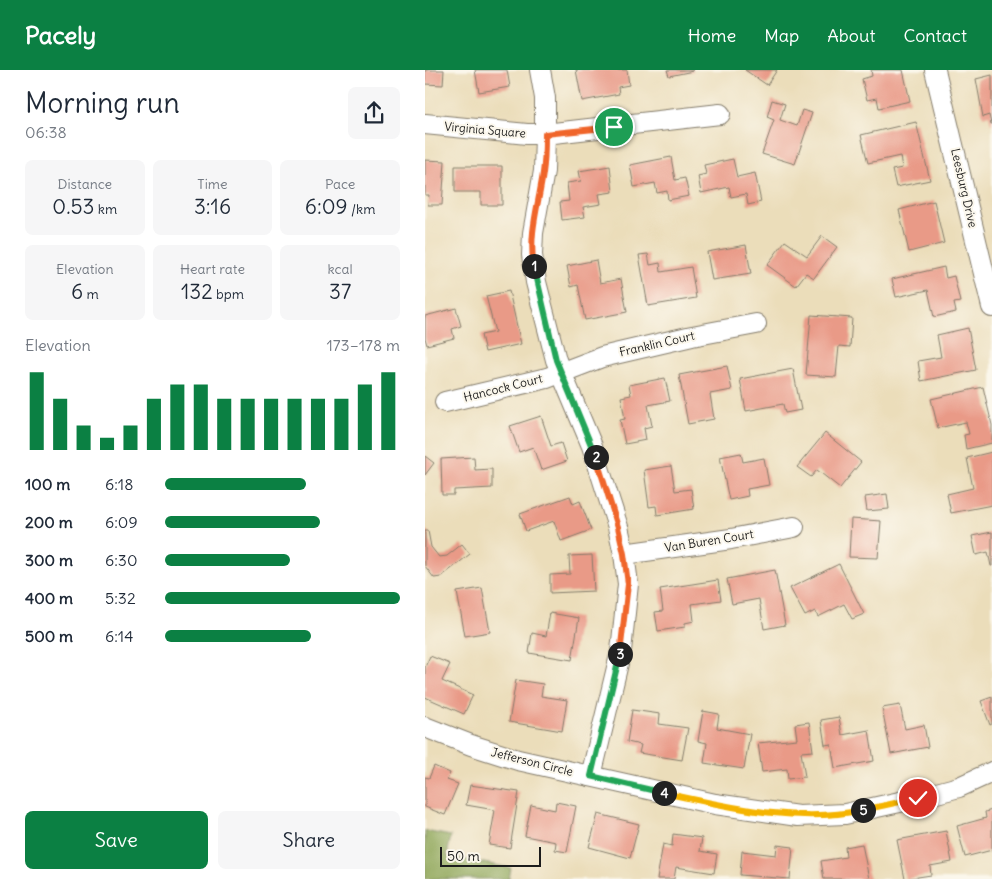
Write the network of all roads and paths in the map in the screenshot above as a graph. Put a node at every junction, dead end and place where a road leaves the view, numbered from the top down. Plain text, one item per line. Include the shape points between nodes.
1 (540, 70) edge
2 (935, 70) edge
3 (720, 114) dead end
4 (425, 124) edge
5 (545, 134) junction
6 (992, 307) edge
7 (756, 324) dead end
8 (561, 372) junction
9 (445, 402) dead end
10 (794, 526) dead end
11 (624, 554) junction
12 (425, 727) edge
13 (992, 772) edge
14 (591, 776) junction

1 - 5 street via 545,98
2 - 6 street, Leesburg Drive
3 - 5 street, Virginia Square
4 - 5 street, Virginia Square
5 - 8 street via 544,171 532,255 538,291
7 - 8 street, Franklin Court via 601,357
8 - 9 street, Hancock Court
8 - 11 street via 593,446
10 - 11 street, Van Buren Court via 731,539
11 - 14 street via 628,584 621,650
12 - 14 street, Jefferson Circle via 471,746
13 - 14 street, Jefferson Circle via 959,787 918,798 845,814 798,816 715,804

